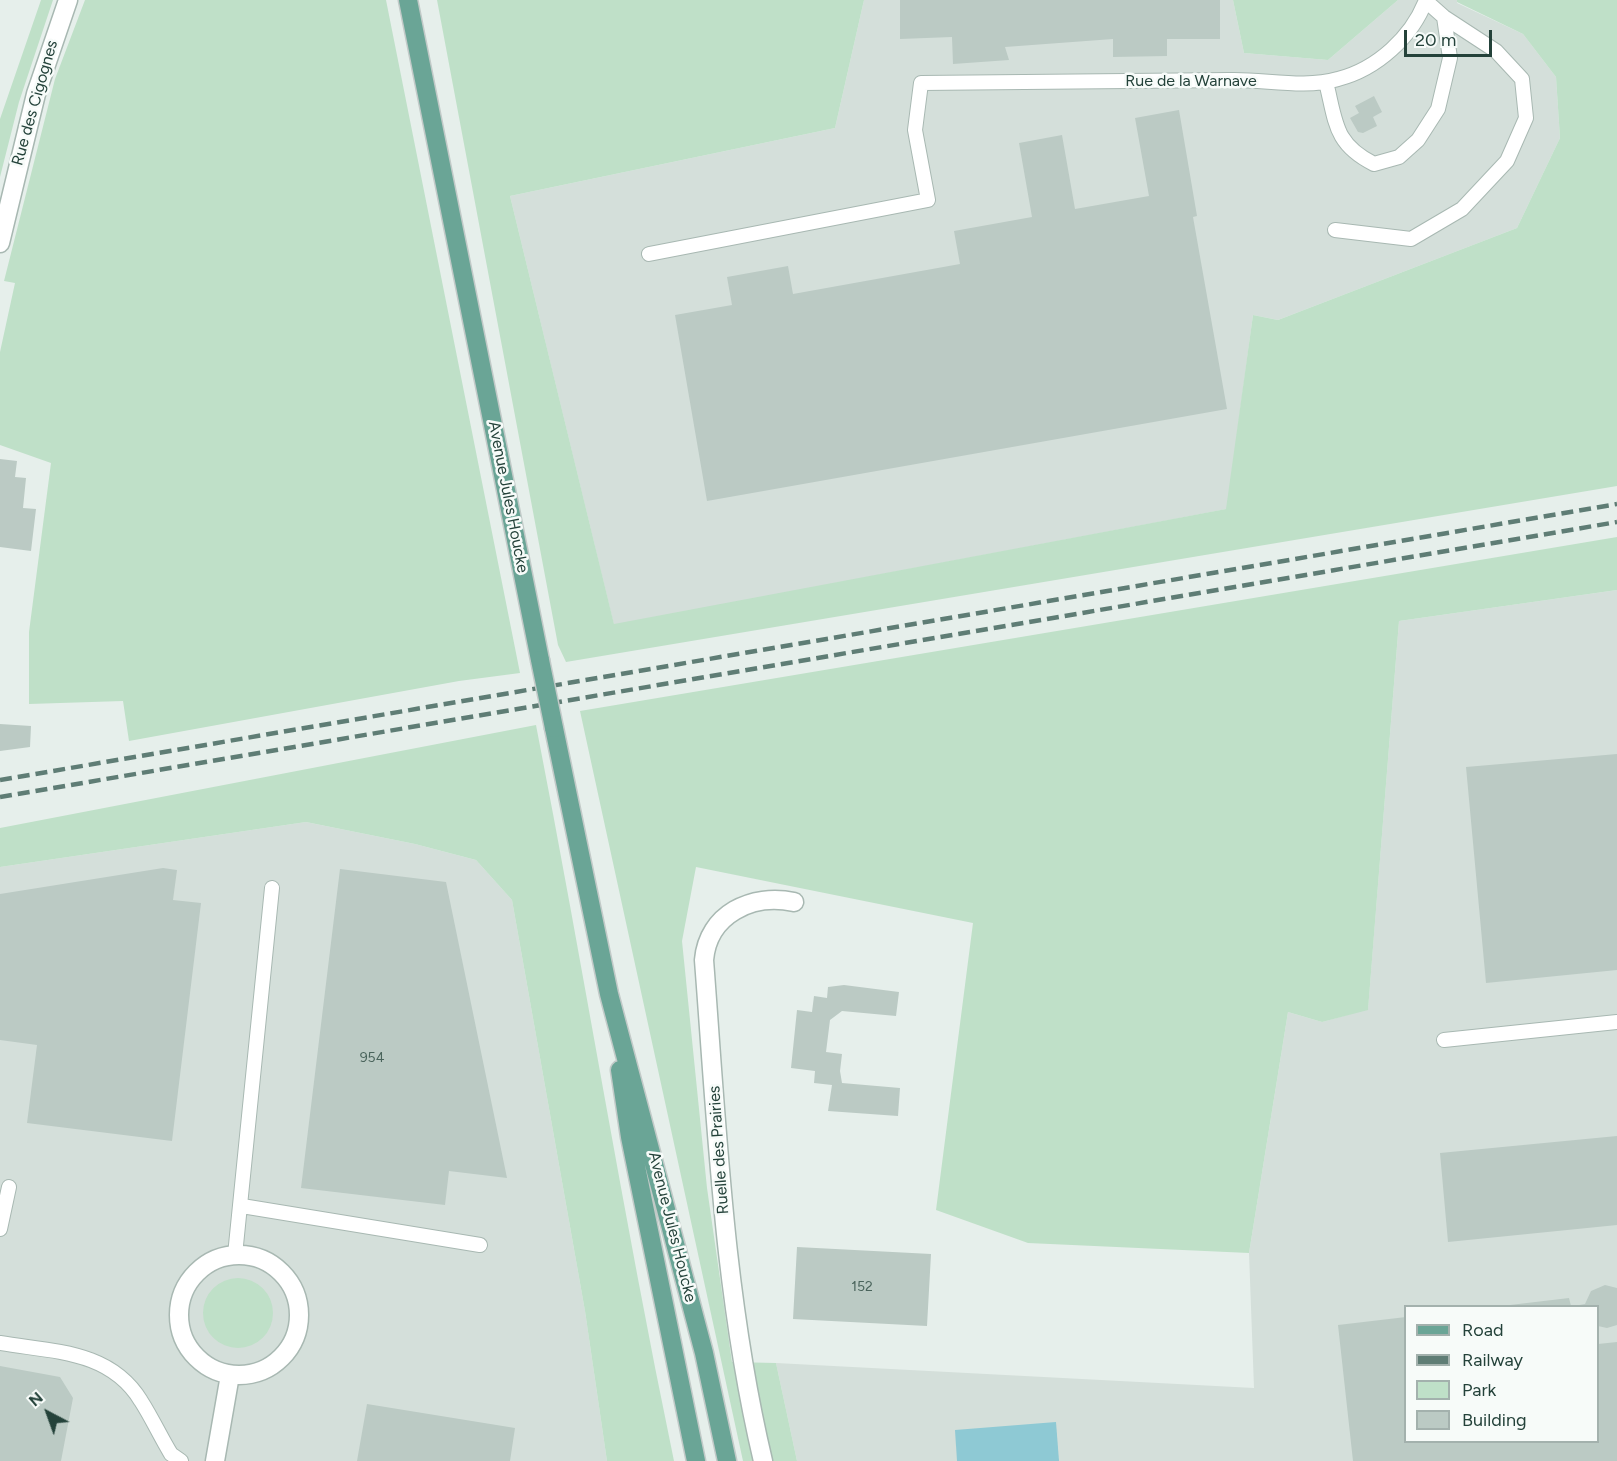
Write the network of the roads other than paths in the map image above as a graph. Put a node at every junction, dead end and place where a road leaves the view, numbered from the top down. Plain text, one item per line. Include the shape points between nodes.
1 (68, 0) edge
2 (408, 0) edge
3 (1426, 1) edge
4 (1444, 17) junction
5 (1326, 82) junction
6 (1335, 230) dead end
7 (0, 243) edge
8 (649, 254) dead end
9 (272, 888) dead end
10 (794, 902) dead end
11 (609, 994) junction
12 (1617, 1022) edge
13 (1444, 1040) dead end
14 (9, 1186) dead end
15 (242, 1206) junction
16 (0, 1229) edge
17 (480, 1245) dead end
18 (235, 1255) junction
19 (0, 1343) edge
20 (230, 1375) junction
21 (181, 1461) edge
22 (215, 1461) edge
23 (696, 1461) edge
24 (727, 1461) edge
25 (763, 1461) edge

1 - 7 street, Rue des Cigognes via 36,94
2 - 11 main road, Avenue Jules Houcke, bridge
3 - 4 lane
3 - 5 lane, Rue de la Warnave via 1413,25 1388,52 1356,73
4 - 5 lane via 1450,58 1438,109 1418,140 1399,157 1374,164 1355,155 1340,137
4 - 6 lane via 1496,51 1522,79 1526,118 1507,161 1462,209 1411,239
5 - 8 lane, Rue de la Warnave via 1245,79 921,83 915,130 928,200
9 - 15 lane
10 - 25 street, Ruelle des Prairies via 766,899 739,907 716,926 704,960 725,1233
11 - 23 main road, Avenue Jules Houcke via 630,1137
11 - 24 main road, Avenue Jules Houcke via 701,1342
12 - 13 lane
14 - 16 lane
15 - 17 lane
15 - 18 lane
18 - 20 street via 214,1260 196,1273 184,1291 179,1312 182,1334 192,1353 209,1367
18 - 20 street via 259,1258 279,1270 293,1289 299,1312 293,1341 275,1364 253,1373
19 - 21 lane via 93,1359 108,1366 132,1388 171,1454
20 - 22 street

